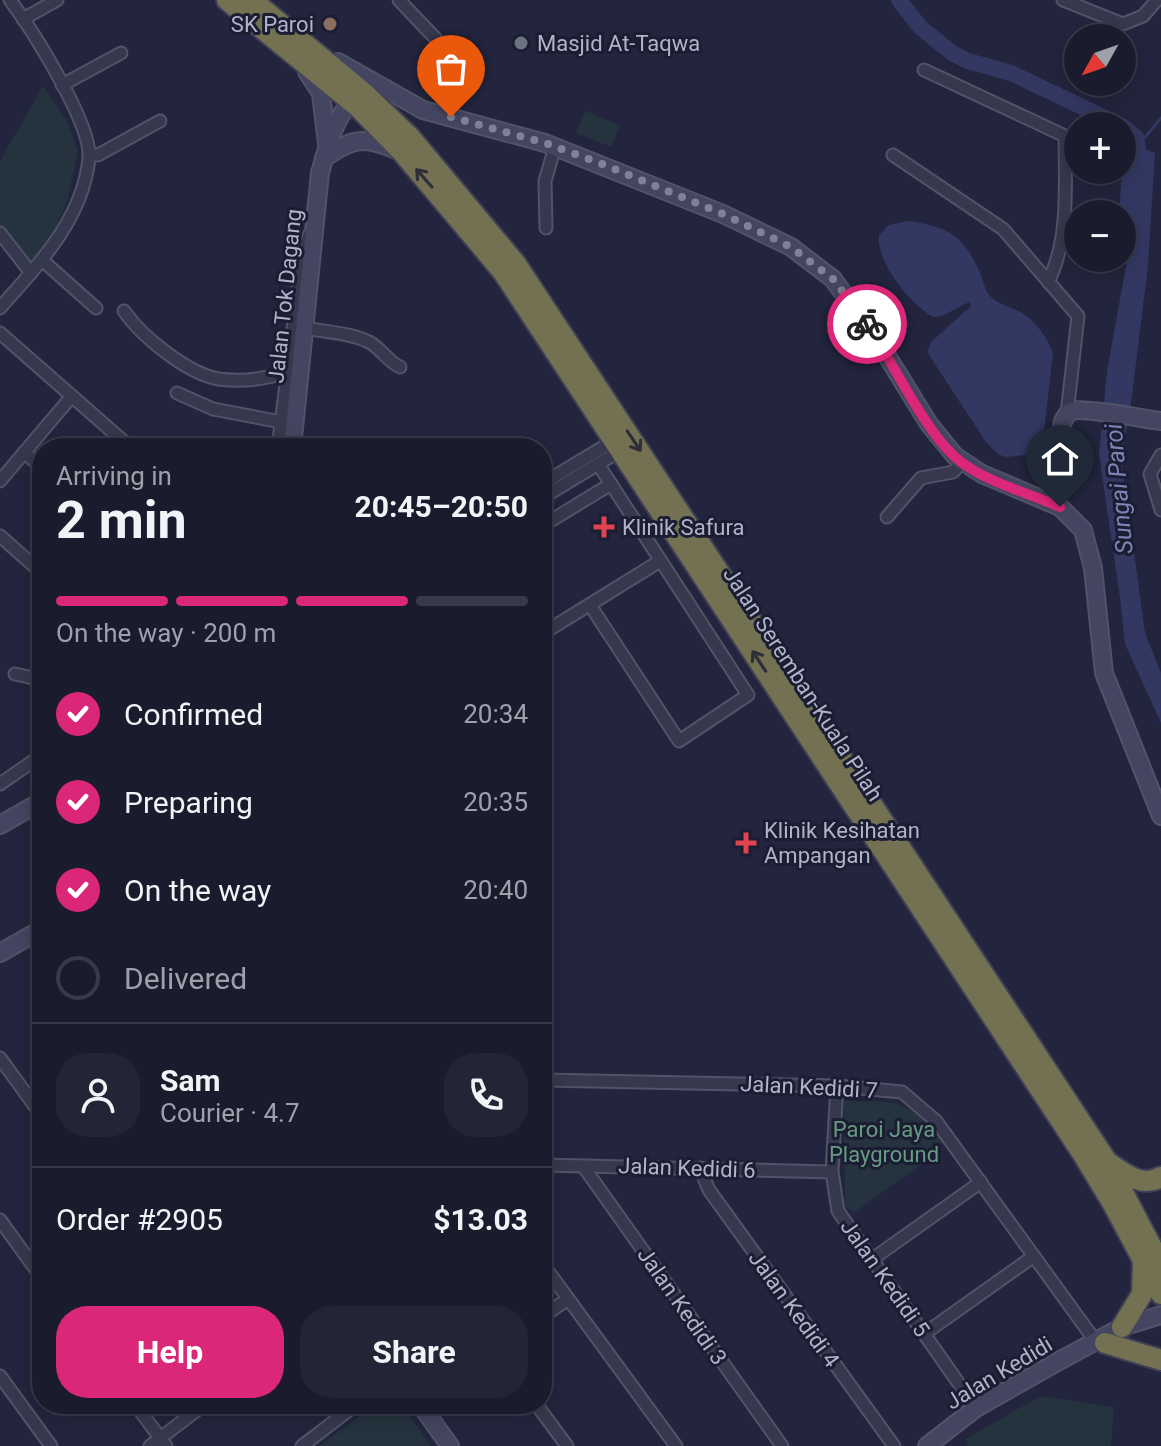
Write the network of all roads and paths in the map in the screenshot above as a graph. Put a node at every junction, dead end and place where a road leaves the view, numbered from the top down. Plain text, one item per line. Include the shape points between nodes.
1 (10, 0) edge
2 (57, 0) edge
3 (227, 0) edge
4 (252, 0) edge
5 (399, 0) edge
6 (1063, 0) edge
7 (1157, 0) edge
8 (23, 19) junction
9 (291, 43) junction
10 (121, 53) dead end
11 (924, 70) dead end
12 (62, 85) junction
13 (358, 101) junction
14 (451, 117) junction
15 (160, 121) dead end
16 (555, 147) junction
17 (402, 152) junction
18 (326, 154) junction
19 (89, 155) junction
20 (893, 155) dead end
21 (314, 226) junction
22 (546, 228) dead end
23 (0, 233) edge
24 (42, 260) junction
25 (31, 273) junction
26 (1048, 282) junction
27 (1, 305) edge
28 (96, 308) dead end
29 (124, 311) dead end
30 (305, 328) junction
31 (0, 333) edge
32 (400, 367) dead end
33 (287, 372) junction
34 (177, 393) dead end
35 (72, 396) junction
36 (1067, 414) junction
37 (1161, 421) edge
38 (281, 422) junction
39 (36, 438) edge
40 (120, 438) edge
41 (279, 438) edge
42 (293, 438) edge
43 (32, 443) edge
44 (618, 445) junction
45 (24, 452) junction
46 (1161, 455) edge
47 (32, 459) edge
48 (962, 462) junction
49 (598, 464) junction
50 (552, 479) edge
51 (0, 481) edge
52 (611, 484) junction
53 (552, 492) edge
54 (1049, 502) junction
55 (1161, 510) edge
56 (887, 517) dead end
57 (552, 520) edge
58 (0, 536) edge
59 (660, 561) junction
60 (32, 564) edge
61 (590, 605) junction
62 (552, 628) edge
63 (15, 674) dead end
64 (32, 678) edge
65 (32, 762) edge
66 (1, 782) edge
67 (32, 807) edge
68 (1161, 816) edge
69 (0, 825) edge
70 (32, 935) edge
71 (0, 953) edge
72 (0, 1058) edge
73 (552, 1080) edge
74 (837, 1086) junction
75 (32, 1102) edge
76 (1106, 1160) junction
77 (552, 1165) edge
78 (583, 1166) junction
79 (700, 1168) junction
80 (832, 1172) junction
81 (1161, 1177) edge
82 (981, 1182) junction
83 (0, 1220) edge
84 (1034, 1256) junction
85 (871, 1260) junction
86 (1152, 1261) edge
87 (32, 1264) edge
88 (552, 1277) edge
89 (1161, 1294) edge
90 (568, 1299) junction
91 (552, 1310) edge
92 (1161, 1315) edge
93 (1122, 1327) junction
94 (1161, 1327) edge
95 (924, 1334) junction
96 (1100, 1342) junction
97 (1161, 1360) edge
98 (0, 1376) edge
99 (976, 1408) junction
100 (141, 1414) edge
101 (193, 1414) edge
102 (344, 1414) edge
103 (427, 1414) edge
104 (543, 1414) edge
105 (158, 1443) edge
106 (51, 1446) edge
107 (302, 1446) edge
108 (450, 1446) edge
109 (567, 1446) edge
110 (676, 1446) edge
111 (782, 1446) edge
112 (894, 1446) edge
113 (927, 1446) edge

1 - 8 street
2 - 8 street
3 - 9 highway, Jalan Seremban-Kuala Pilah
4 - 9 highway, Jalan Seremban-Kuala Pilah
5 - 14 street via 440,47
6 - 7 street via 1123,24 1143,16
8 - 12 street
9 - 13 highway, Jalan Seremban-Kuala Pilah
9 - 14 street via 423,110
9 - 18 street via 321,93
10 - 12 street
11 - 26 street via 1065,136 1064,216 1056,266
12 - 19 street
13 - 17 highway, Jalan Seremban-Kuala Pilah
13 - 18 street, Jalan Tok Dagang
13 -> 76 highway, Jalan Seremban-Kuala Pilah via 431,160 516,264
14 - 16 street
15 - 19 street
16 - 22 street via 545,181
16 - 48 street via 723,214 817,264 850,300 929,424
17 - 18 street via 361,139
44 -> 17 highway, Jalan Seremban-Kuala Pilah via 490,255
18 - 21 street, Jalan Tok Dagang
19 - 24 street via 80,196
20 - 26 street via 1003,229
21 - 30 street, Jalan Tok Dagang
21 - 33 street via 302,258
23 - 25 street
24 - 25 street
24 - 28 street
25 - 27 street
26 - 36 street via 1080,323
29 - 33 street via 152,343 217,379 271,378
30 - 32 street via 367,341
30 - 42 street, Jalan Tok Dagang
31 - 35 street
33 - 38 street
34 - 38 street via 213,409
35 - 39 street
35 - 40 street
36 - 37 street via 1093,411
36 - 54 street
38 - 41 street
43 - 45 street
44 - 49 street
44 - 50 street
86 -> 44 highway, Jalan Seremban-Kuala Pilah
45 - 47 street
45 - 51 street
46 - 55 street via 1150,474
48 - 54 street
48 - 56 street via 953,472 921,478
49 - 52 street
49 - 53 street
52 - 57 street
52 - 59 street
54 - 68 street via 1083,530 1093,568 1104,673
58 - 60 street
59 - 61 street
59 - 61 street via 748,695 679,741
61 - 62 street
63 - 64 street
65 - 66 street
67 - 69 street
70 - 71 street
72 - 75 street
73 - 74 street, Jalan Kedidi 7
74 - 80 street, Jalan Kedidi 5
74 - 82 street, Jalan Kedidi 7 via 902,1092 936,1121
76 - 81 highway via 1140,1181
76 - 86 highway, Jalan Seremban-Kuala Pilah
77 - 78 street, Jalan Kedidi 6
78 - 79 street, Jalan Kedidi 6
78 - 111 street, Jalan Kedidi 3
79 - 80 street, Jalan Kedidi 6
79 - 112 street, Jalan Kedidi 4 via 709,1190
80 - 85 street, Jalan Kedidi 5 via 838,1211
82 - 84 street, Jalan Kedidi 7
82 - 85 street
83 - 87 street
84 - 95 street
84 - 96 street, Jalan Kedidi 7
85 - 95 street, Jalan Kedidi 5
86 - 89 highway, Jalan Seremban-Kuala Pilah
86 - 93 highway via 1142,1294
88 - 90 street
90 - 91 street
90 - 110 street
92 - 93 street
93 - 96 street
94 - 96 street
95 - 99 street, Jalan Kedidi 5
96 - 97 highway
96 - 99 street, Jalan Kedidi
98 - 106 street
99 - 113 street, Jalan Kedidi
100 - 105 street
101 - 105 street
102 - 107 street
103 - 108 street
104 - 109 street

